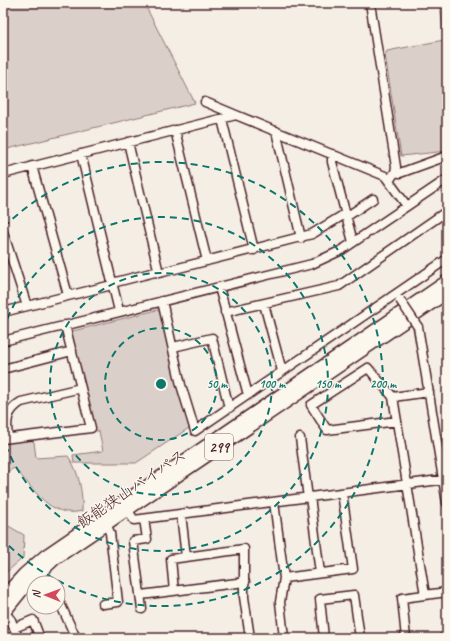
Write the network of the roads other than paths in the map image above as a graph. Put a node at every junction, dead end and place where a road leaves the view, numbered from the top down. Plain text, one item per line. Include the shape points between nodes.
1 (370, 3) edge
2 (205, 102) dead end
3 (236, 115) junction
4 (222, 119) junction
5 (174, 130) junction
6 (276, 131) junction
7 (128, 142) junction
8 (81, 154) junction
9 (332, 154) junction
10 (447, 156) edge
11 (32, 166) junction
12 (395, 172) junction
13 (3, 174) edge
14 (447, 179) edge
15 (389, 181) junction
16 (373, 199) dead end
17 (407, 206) junction
18 (447, 211) edge
19 (346, 216) junction
20 (3, 232) edge
21 (301, 238) junction
22 (353, 242) junction
23 (254, 250) junction
24 (447, 259) edge
25 (207, 261) junction
26 (159, 271) junction
27 (447, 281) edge
28 (112, 284) junction
29 (219, 287) junction
30 (447, 293) edge
31 (68, 295) junction
32 (397, 298) junction
33 (162, 300) junction
34 (264, 304) junction
35 (26, 306) junction
36 (119, 311) junction
37 (3, 312) edge
38 (226, 312) junction
39 (65, 324) junction
40 (3, 341) edge
41 (173, 347) junction
42 (72, 351) junction
43 (3, 369) edge
44 (282, 371) junction
45 (81, 388) junction
46 (429, 392) junction
47 (248, 395) junction
48 (393, 397) junction
49 (229, 408) junction
50 (397, 421) junction
51 (300, 438) dead end
52 (5, 439) edge
53 (445, 479) edge
54 (407, 485) junction
55 (342, 493) junction
56 (309, 498) junction
57 (274, 502) junction
58 (447, 503) edge
59 (127, 509) junction
60 (181, 514) junction
61 (144, 519) junction
62 (106, 523) junction
63 (186, 557) junction
64 (39, 573) joint
65 (320, 573) junction
66 (284, 578) junction
67 (245, 582) junction
68 (174, 591) junction
69 (447, 592) edge
70 (141, 594) junction
71 (4, 595) edge
72 (424, 595) junction
73 (103, 604) dead end
74 (142, 609) dead end
75 (4, 613) edge
76 (66, 615) edge
77 (14, 628) junction
78 (18, 638) edge
79 (40, 638) edge
80 (76, 638) edge
81 (250, 638) edge
82 (284, 638) edge
83 (324, 638) edge
84 (360, 638) edge
85 (406, 638) edge
86 (443, 638) edge
87 (447, 638) edge

1 - 12 street
2 - 3 street
3 - 4 street
3 - 6 street
4 - 5 street
4 - 23 street
5 - 7 street
5 - 25 street
6 - 9 street
6 - 21 street
7 - 8 street
7 - 26 street
8 - 11 street
8 - 28 street
9 - 15 street via 385,176
9 - 19 street
10 - 12 street via 400,173
11 - 13 street
11 - 31 street
12 - 15 street
14 - 17 street
15 - 17 street
16 - 19 street
17 - 22 street
18 - 34 street via 339,286
19 - 21 street
19 - 22 street
20 - 35 street
21 - 23 street
22 - 29 street via 312,264
23 - 25 street
24 - 32 street
25 - 26 street
26 - 28 street
27 - 71 highway, 飯能狭山バイパス / 299 via 88,525 46,555
28 - 31 street
28 - 36 street
29 - 33 street
29 - 38 street
30 - 59 highway, 飯能狭山バイパス / 299
31 - 35 street
32 - 44 street
32 - 46 street, bridge via 418,327
33 - 36 street
33 - 41 street
34 - 38 street
34 - 44 street
35 - 37 street
36 - 39 street
38 - 47 street
39 - 40 street
39 - 42 street
41 - 49 street via 212,338
41 - 49 street via 195,431
42 - 43 street
42 - 45 street
44 - 47 street
45 - 52 street via 21,402 15,406 6,421
45 - 52 street via 91,428
46 - 48 street
46 - 53 street
47 - 49 street
48 - 50 street
48 - 50 street via 368,368 311,405 327,430
50 - 54 street
51 - 56 street
53 - 54 street
53 - 58 street
54 - 55 street
54 - 72 street
55 - 56 street
55 - 65 street via 353,569
56 - 57 street
56 - 65 street
57 - 60 street
57 - 66 street
59 - 61 street via 134,520
59 - 62 highway, 飯能狭山バイパス / 299
60 - 61 street
60 - 63 street
61 - 70 street via 147,539 133,541
62 - 64 highway, 飯能狭山バイパス / 299
62 - 73 street via 110,533 118,602
63 - 67 street via 244,549
63 - 68 street via 170,559
64 - 75 highway, 飯能狭山バイパス / 299
65 - 66 street
66 - 82 street via 280,602
67 - 68 street
67 - 81 street via 244,598
68 - 70 street
69 - 72 street
70 - 74 street
72 - 85 street via 402,598
75 - 77 street
76 - 80 street
77 - 78 street
77 - 79 street via 33,620
83 - 84 street via 320,599 354,595
86 - 87 street

